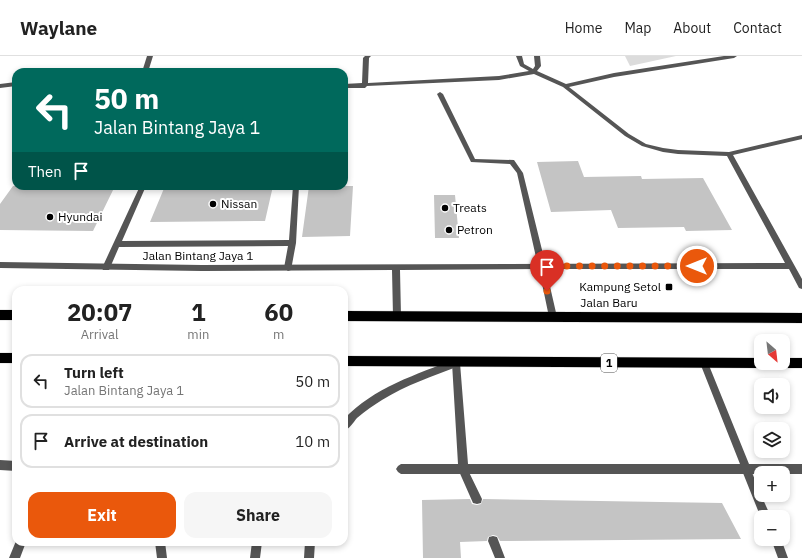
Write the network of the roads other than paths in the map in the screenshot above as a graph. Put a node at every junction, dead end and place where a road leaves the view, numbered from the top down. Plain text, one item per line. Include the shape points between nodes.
1 (150, 56) edge
2 (368, 56) edge
3 (519, 56) edge
4 (537, 56) edge
5 (734, 56) edge
6 (146, 68) edge
7 (534, 72) junction
8 (12, 84) edge
9 (0, 86) edge
10 (348, 86) edge
11 (365, 86) junction
12 (564, 86) junction
13 (440, 94) dead end
14 (802, 137) edge
15 (729, 154) junction
16 (142, 190) edge
17 (296, 190) edge
18 (292, 243) junction
19 (117, 244) junction
20 (0, 265) edge
21 (542, 266) junction
22 (791, 266) junction
23 (106, 268) junction
24 (288, 268) junction
25 (396, 268) junction
26 (802, 286) edge
27 (0, 315) edge
28 (12, 315) edge
29 (348, 316) edge
30 (397, 316) junction
31 (553, 316) junction
32 (802, 318) edge
33 (0, 358) edge
34 (12, 358) edge
35 (348, 362) edge
36 (704, 362) junction
37 (456, 363) junction
38 (754, 363) edge
39 (790, 363) edge
40 (802, 363) edge
41 (348, 421) edge
42 (0, 465) edge
43 (12, 466) edge
44 (746, 468) junction
45 (401, 469) dead end
46 (463, 469) junction
47 (802, 469) edge
48 (477, 499) dead end
49 (763, 510) edge
50 (493, 541) dead end
51 (18, 546) edge
52 (160, 546) edge
53 (256, 546) edge
54 (310, 546) edge
55 (779, 546) edge
56 (14, 558) edge
57 (162, 558) edge
58 (255, 558) edge
59 (308, 558) edge
60 (500, 558) edge
61 (784, 558) edge

1 - 6 street
2 - 11 street
3 - 7 street via 522,65
4 - 7 street via 538,66
5 - 12 street via 614,75
7 - 11 street via 499,78
7 - 12 street
8 - 9 street
10 - 11 street
12 - 15 street via 627,135 644,145 678,152
13 - 21 street via 473,161 512,162 520,173
14 - 15 street
15 - 22 street
16 - 19 street
17 - 18 street
18 - 19 street
18 - 24 street
19 - 23 street
20 - 23 street, Jalan Bintang Jaya 1
21 - 22 street, Jalan Bintang Jaya 1
21 - 25 street, Jalan Bintang Jaya 1
21 - 31 street
22 - 26 street
23 - 24 street, Jalan Bintang Jaya 1
24 - 25 street, Jalan Bintang Jaya 1
25 - 30 street
27 - 28 highway
29 - 30 highway, Jalan Baru
30 - 31 highway, Jalan Baru
31 - 32 highway, Jalan Baru
33 - 34 highway
35 - 37 highway, 1
36 - 37 highway, 1
36 - 38 highway, 1
36 - 44 street
37 - 41 street via 396,388
37 - 46 street
39 - 40 highway
42 - 43 street
44 - 46 street
44 - 47 street
44 - 49 street
45 - 46 street
46 - 48 street
50 - 60 street
51 - 56 street
52 - 57 street
53 - 58 street
54 - 59 street
55 - 61 street

